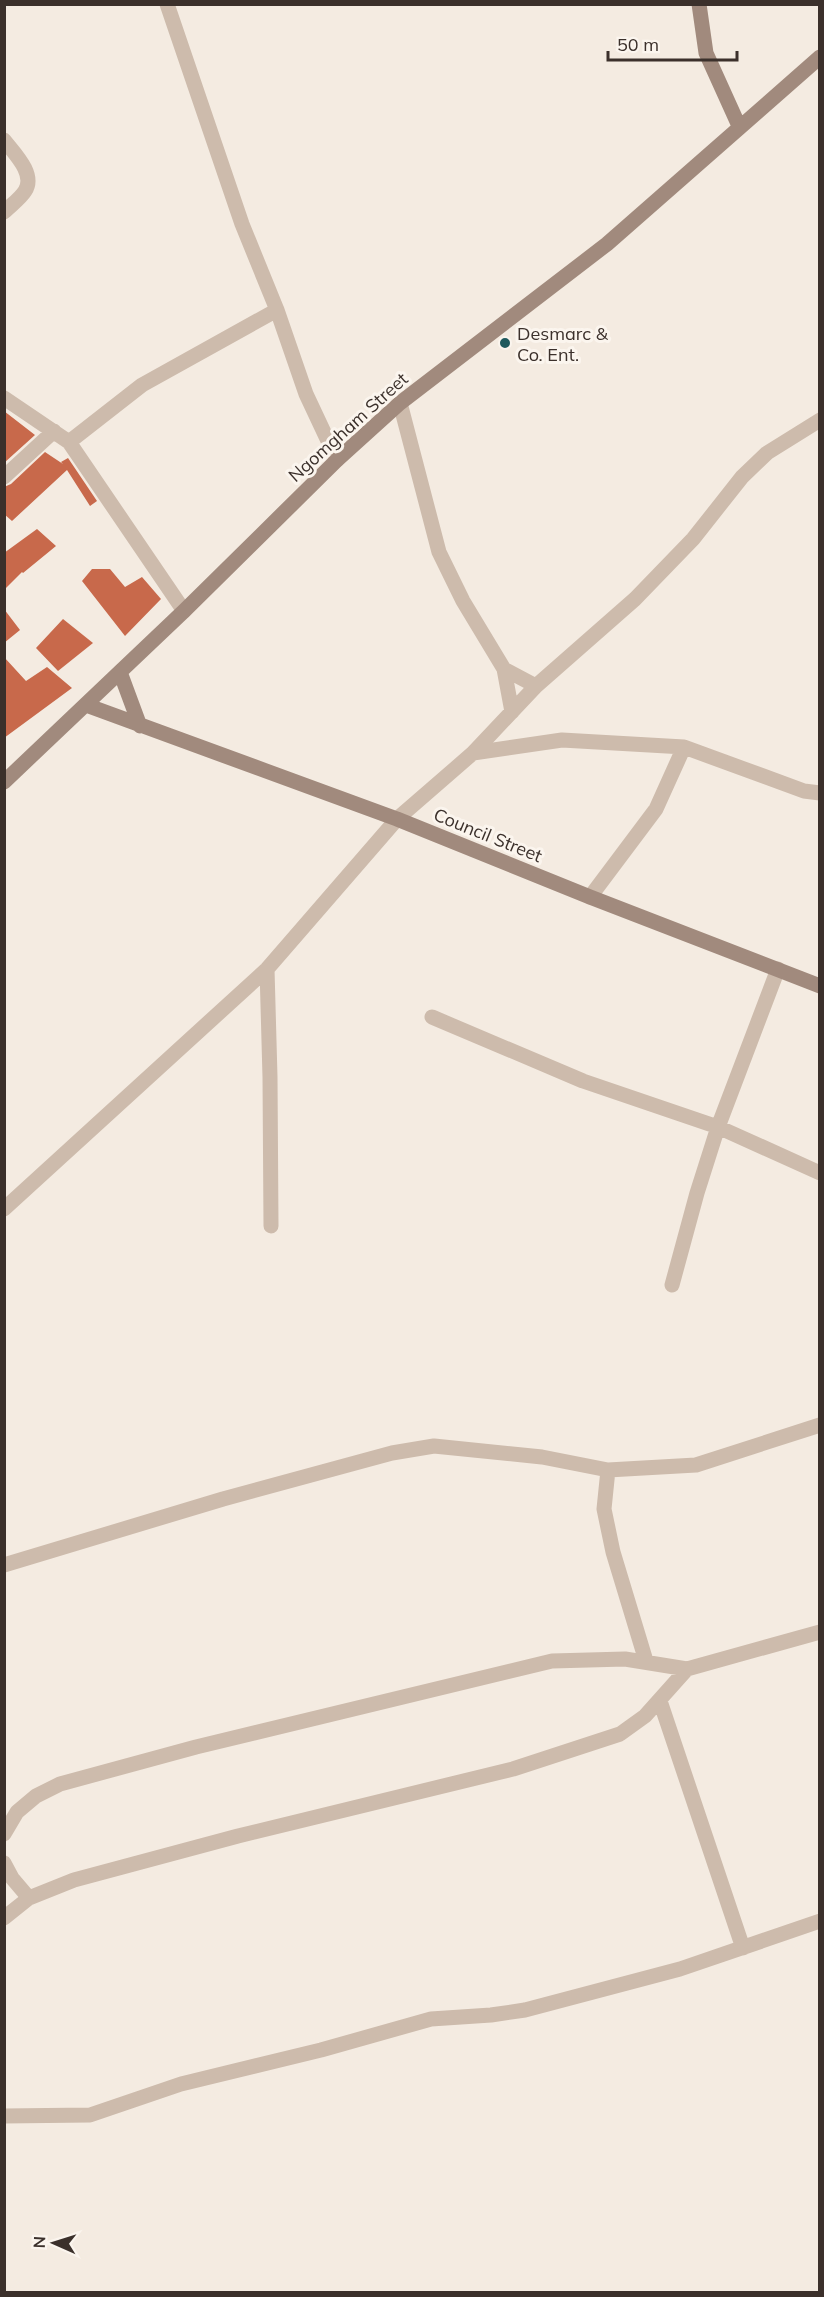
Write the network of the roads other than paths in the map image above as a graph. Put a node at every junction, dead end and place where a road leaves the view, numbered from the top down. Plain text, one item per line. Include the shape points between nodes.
1 (167, 4) edge
2 (699, 4) edge
3 (819, 57) edge
4 (739, 126) junction
5 (4, 140) edge
6 (4, 212) edge
7 (277, 310) junction
8 (4, 398) edge
9 (400, 403) junction
10 (819, 420) edge
11 (54, 431) junction
12 (69, 442) junction
13 (337, 460) junction
14 (4, 477) edge
15 (184, 611) junction
16 (504, 669) junction
17 (120, 672) junction
18 (536, 686) junction
19 (86, 705) junction
20 (512, 712) junction
21 (140, 726) junction
22 (684, 747) junction
23 (473, 753) junction
24 (4, 782) edge
25 (819, 793) edge
26 (397, 819) junction
27 (590, 897) junction
28 (267, 969) junction
29 (778, 969) junction
30 (819, 986) edge
31 (432, 1017) dead end
32 (718, 1127) junction
33 (819, 1173) edge
34 (4, 1209) edge
35 (271, 1226) dead end
36 (672, 1285) dead end
37 (819, 1425) edge
38 (608, 1470) junction
39 (4, 1565) edge
40 (819, 1632) edge
41 (646, 1661) junction
42 (687, 1669) junction
43 (660, 1701) junction
44 (4, 1834) edge
45 (4, 1863) edge
46 (29, 1898) junction
47 (4, 1918) edge
48 (819, 1921) edge
49 (743, 1948) junction
50 (4, 2116) edge

1 - 7 street via 242,224
2 - 4 main road via 706,53
3 - 4 main road, Ngomgham Street
4 - 9 main road, Ngomgham Street via 606,244
5 - 6 street via 28,177 26,190
7 - 12 street via 142,385
7 - 13 street via 306,394
8 - 11 street
9 - 13 main road, Ngomgham Street
9 - 16 street via 439,552
10 - 18 street via 767,453 635,599
11 - 12 street
11 - 14 street
12 - 15 street
13 - 15 main road, Ngomgham Street
15 - 17 main road, Ngomgham Street
16 - 18 street
16 - 20 street
17 - 19 main road, Ngomgham Street
17 - 21 main road
18 - 20 street
19 - 21 main road, Council Street
19 - 24 main road, Ngomgham Street
20 - 23 street
21 - 26 main road, Council Street
22 - 23 street via 562,740
22 - 25 street
22 - 27 street via 656,809
23 - 26 street
26 - 27 main road, Council Street
26 - 28 street
27 - 29 main road, Council Street
28 - 34 street
28 - 35 street
29 - 30 main road, Council Street
29 - 32 street
31 - 32 street via 583,1081
32 - 33 street
32 - 36 street
37 - 38 street via 696,1465
38 - 39 street via 542,1457 434,1446 392,1453 223,1499
38 - 41 street via 604,1509
40 - 42 street
41 - 42 street
41 - 44 street via 552,1661 196,1747 60,1784 36,1796 17,1812
42 - 43 street
43 - 46 street via 620,1734 513,1769 130,1865 74,1880
43 - 49 street
45 - 46 street
46 - 47 street
48 - 49 street
49 - 50 street via 680,1970 525,2010 431,2019 182,2084 90,2115

